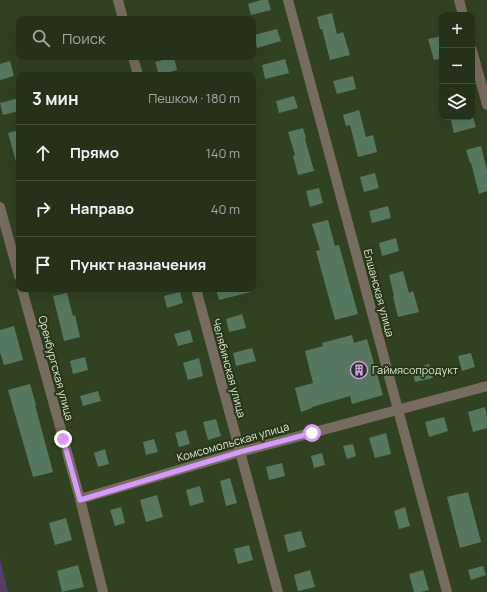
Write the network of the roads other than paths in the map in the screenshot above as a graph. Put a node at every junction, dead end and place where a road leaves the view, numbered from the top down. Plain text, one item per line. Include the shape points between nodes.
1 (118, 0) edge
2 (288, 0) edge
3 (459, 0) edge
4 (462, 12) edge
5 (122, 16) edge
6 (134, 60) edge
7 (475, 61) edge
8 (137, 72) edge
9 (487, 105) edge
10 (0, 206) edge
11 (16, 265) edge
12 (23, 292) edge
13 (197, 292) edge
14 (487, 386) edge
15 (398, 410) junction
16 (240, 452) junction
17 (80, 500) junction
18 (103, 592) edge
19 (278, 592) edge
20 (447, 592) edge

1 - 5 street
2 - 15 street, Елшанская улица
3 - 4 street
6 - 8 street
7 - 9 street
10 - 11 street
12 - 17 street, Оренбургская улица
13 - 16 street, Челябинская улица
14 - 15 street, Комсомольская улица
15 - 16 street, Комсомольская улица
15 - 20 street, Елшанская улица
16 - 17 street, Комсомольская улица
16 - 19 street, Челябинская улица
17 - 18 street, Оренбургская улица

